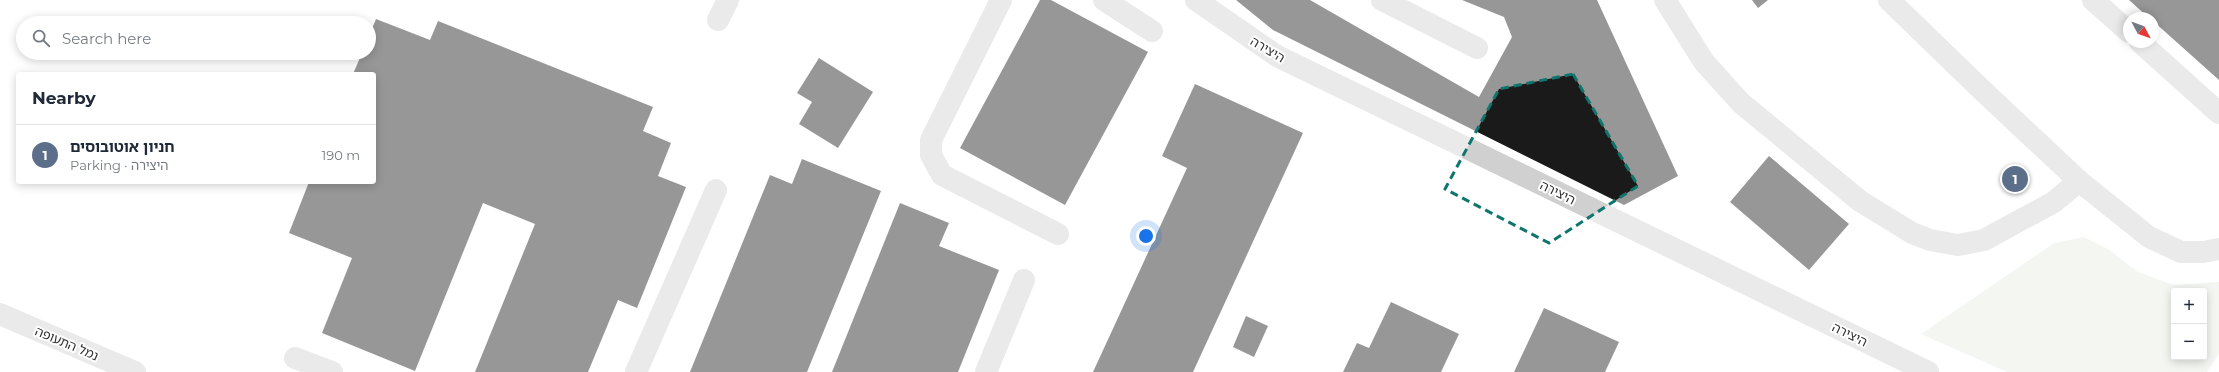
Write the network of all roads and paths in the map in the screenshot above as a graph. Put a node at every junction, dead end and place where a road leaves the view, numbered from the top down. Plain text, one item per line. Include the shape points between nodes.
1 (728, 0) edge
2 (1001, 0) edge
3 (1104, 0) edge
4 (1196, 0) edge
5 (1382, 0) edge
6 (1665, 0) edge
7 (1889, 0) edge
8 (2093, 0) edge
9 (718, 20) dead end
10 (2123, 27) edge
11 (1152, 31) dead end
12 (1477, 48) dead end
13 (2147, 48) edge
14 (2219, 113) edge
15 (2079, 181) junction
16 (716, 190) dead end
17 (1058, 234) dead end
18 (2219, 249) edge
19 (1024, 280) dead end
20 (0, 314) edge
21 (295, 358) dead end
22 (135, 372) edge
23 (332, 372) edge
24 (636, 372) edge
25 (986, 372) edge
26 (1928, 372) edge

1 - 9 street
2 - 17 street via 932,140 931,155 942,175
3 - 11 street
4 - 26 street, היצירה via 1277,56
5 - 12 street
6 - 15 street via 1704,62 1741,104 1860,201 1912,233 1930,240 1958,245 1984,240 2054,202
7 - 15 street
8 - 10 street
13 - 14 street
15 - 18 street via 2149,237 2181,252
16 - 24 street
19 - 25 street
20 - 22 street, נמל התעופה
21 - 23 street

